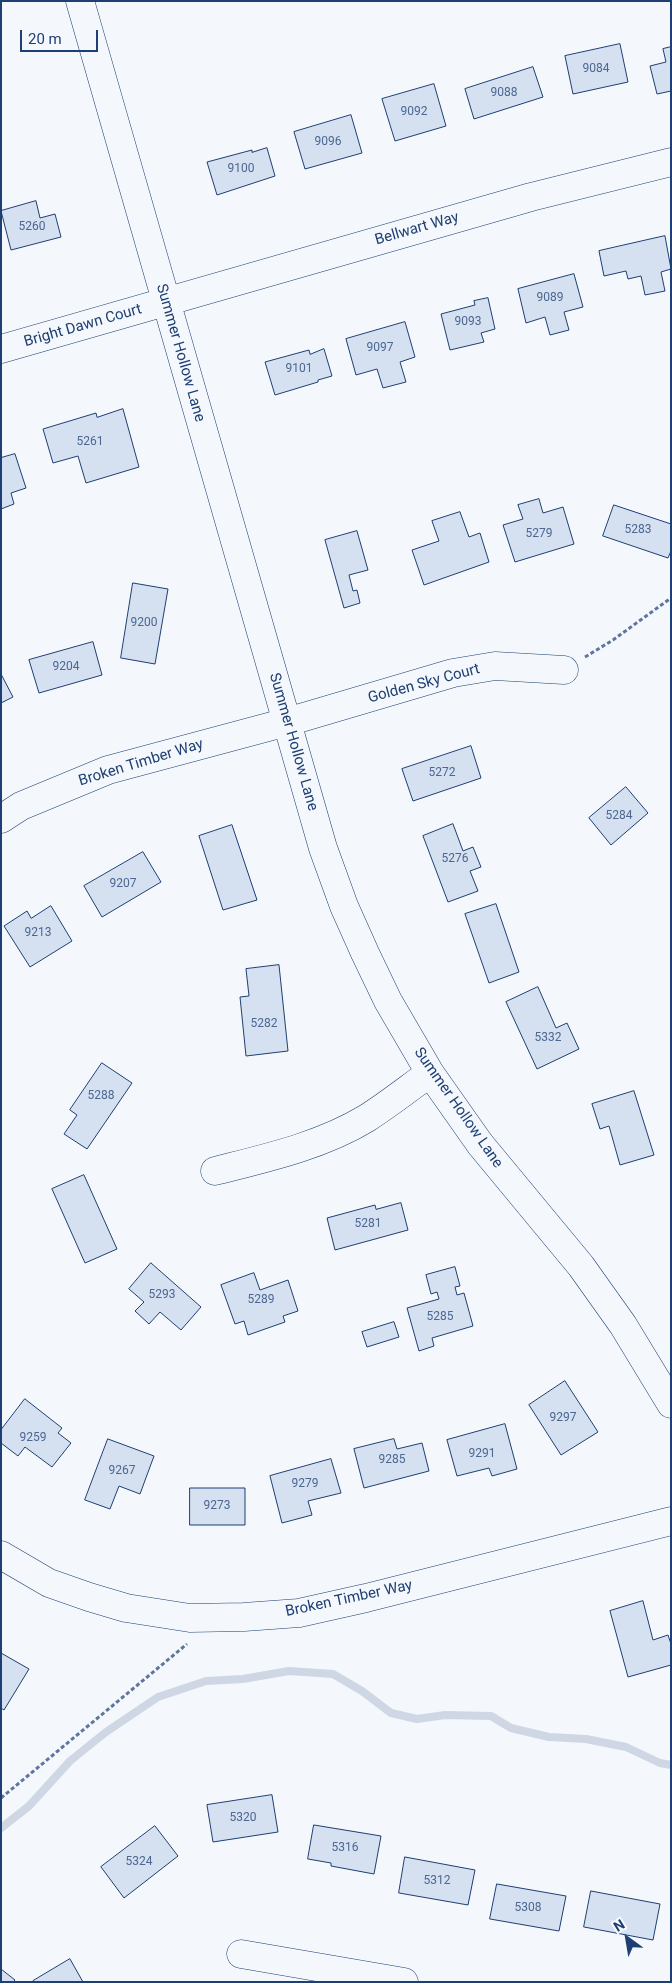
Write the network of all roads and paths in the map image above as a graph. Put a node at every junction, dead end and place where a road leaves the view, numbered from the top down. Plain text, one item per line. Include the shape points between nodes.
1 (80, 1) edge
2 (671, 162) edge
3 (166, 302) junction
4 (1, 349) edge
5 (671, 598) edge
6 (564, 670) joint
7 (287, 722) junction
8 (1, 819) edge
9 (430, 1073) junction
10 (215, 1170) dead end
11 (671, 1404) edge
12 (671, 1521) edge
13 (1, 1555) edge
14 (190, 1618) junction
15 (1, 1798) edge
16 (240, 1954) dead end
17 (404, 1982) edge

1 - 3 street, Summer Hollow Lane
2 - 3 street, Bellwart Way via 530,196
3 - 4 street, Bright Dawn Court
3 - 7 street, Summer Hollow Lane
5 - 6 path
6 - 7 street, Golden Sky Court via 495,666 453,673
7 - 8 street, Broken Timber Way via 108,770 22,806
7 - 9 street, Summer Hollow Lane via 323,848 344,906 388,1001
9 - 10 street via 366,1118 321,1140
9 - 11 street, Summer Hollow Lane via 480,1144 582,1266
12 - 14 street, Broken Timber Way via 299,1613
13 - 14 street, Broken Timber Way via 48,1583 89,1598 126,1608
14 - 15 path via 187,1645
16 - 17 street

